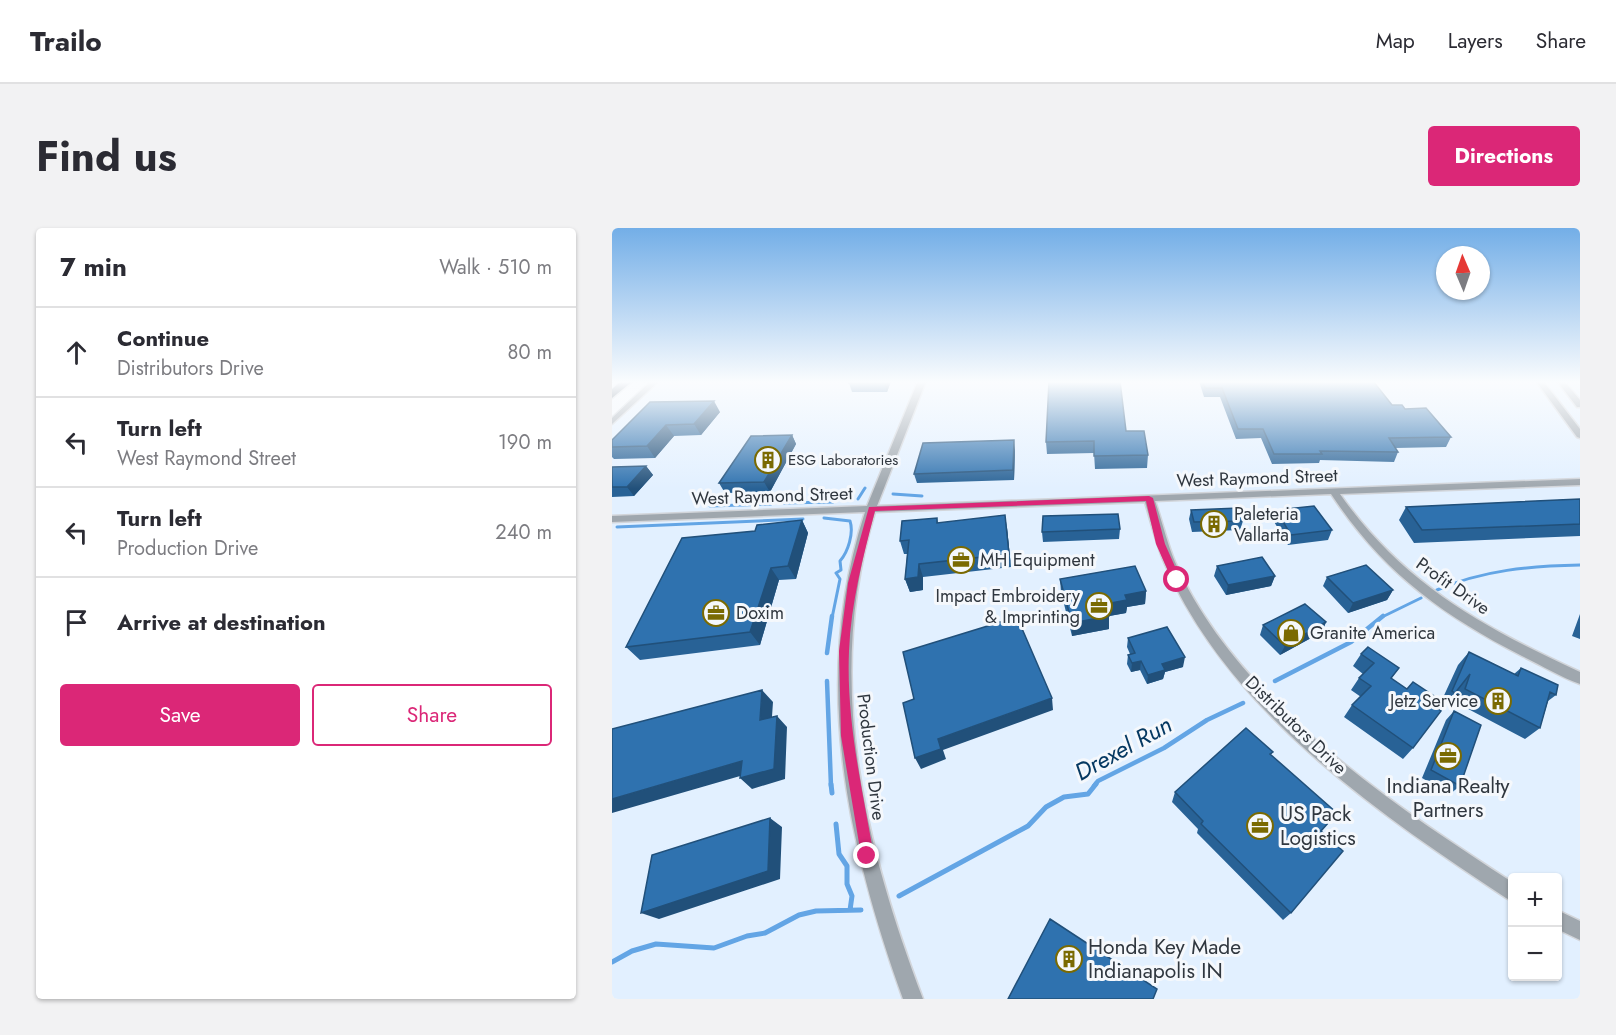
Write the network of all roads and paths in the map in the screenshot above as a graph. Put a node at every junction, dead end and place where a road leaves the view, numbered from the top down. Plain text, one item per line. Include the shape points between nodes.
1 (908, 417) edge
2 (1566, 417) edge
3 (1580, 435) edge
4 (1580, 482) edge
5 (1333, 491) junction
6 (1149, 498) junction
7 (872, 509) junction
8 (612, 519) edge
9 (1580, 678) edge
10 (1508, 889) edge
11 (1562, 922) edge
12 (1580, 931) edge
13 (913, 999) edge

1 - 7 street, Production Drive
2 - 3 street
4 - 5 street, West Raymond Street
5 - 6 street, West Raymond Street
5 - 9 street, Profit Drive via 1367,539 1417,585 1483,629
6 - 7 street, West Raymond Street
6 - 10 street, Distributors Drive via 1161,544 1183,591 1210,633 1256,689 1325,757 1386,807
7 - 8 street, West Raymond Street
7 - 13 street, Production Drive via 858,552 847,617 847,736 865,848 883,915
11 - 12 street

